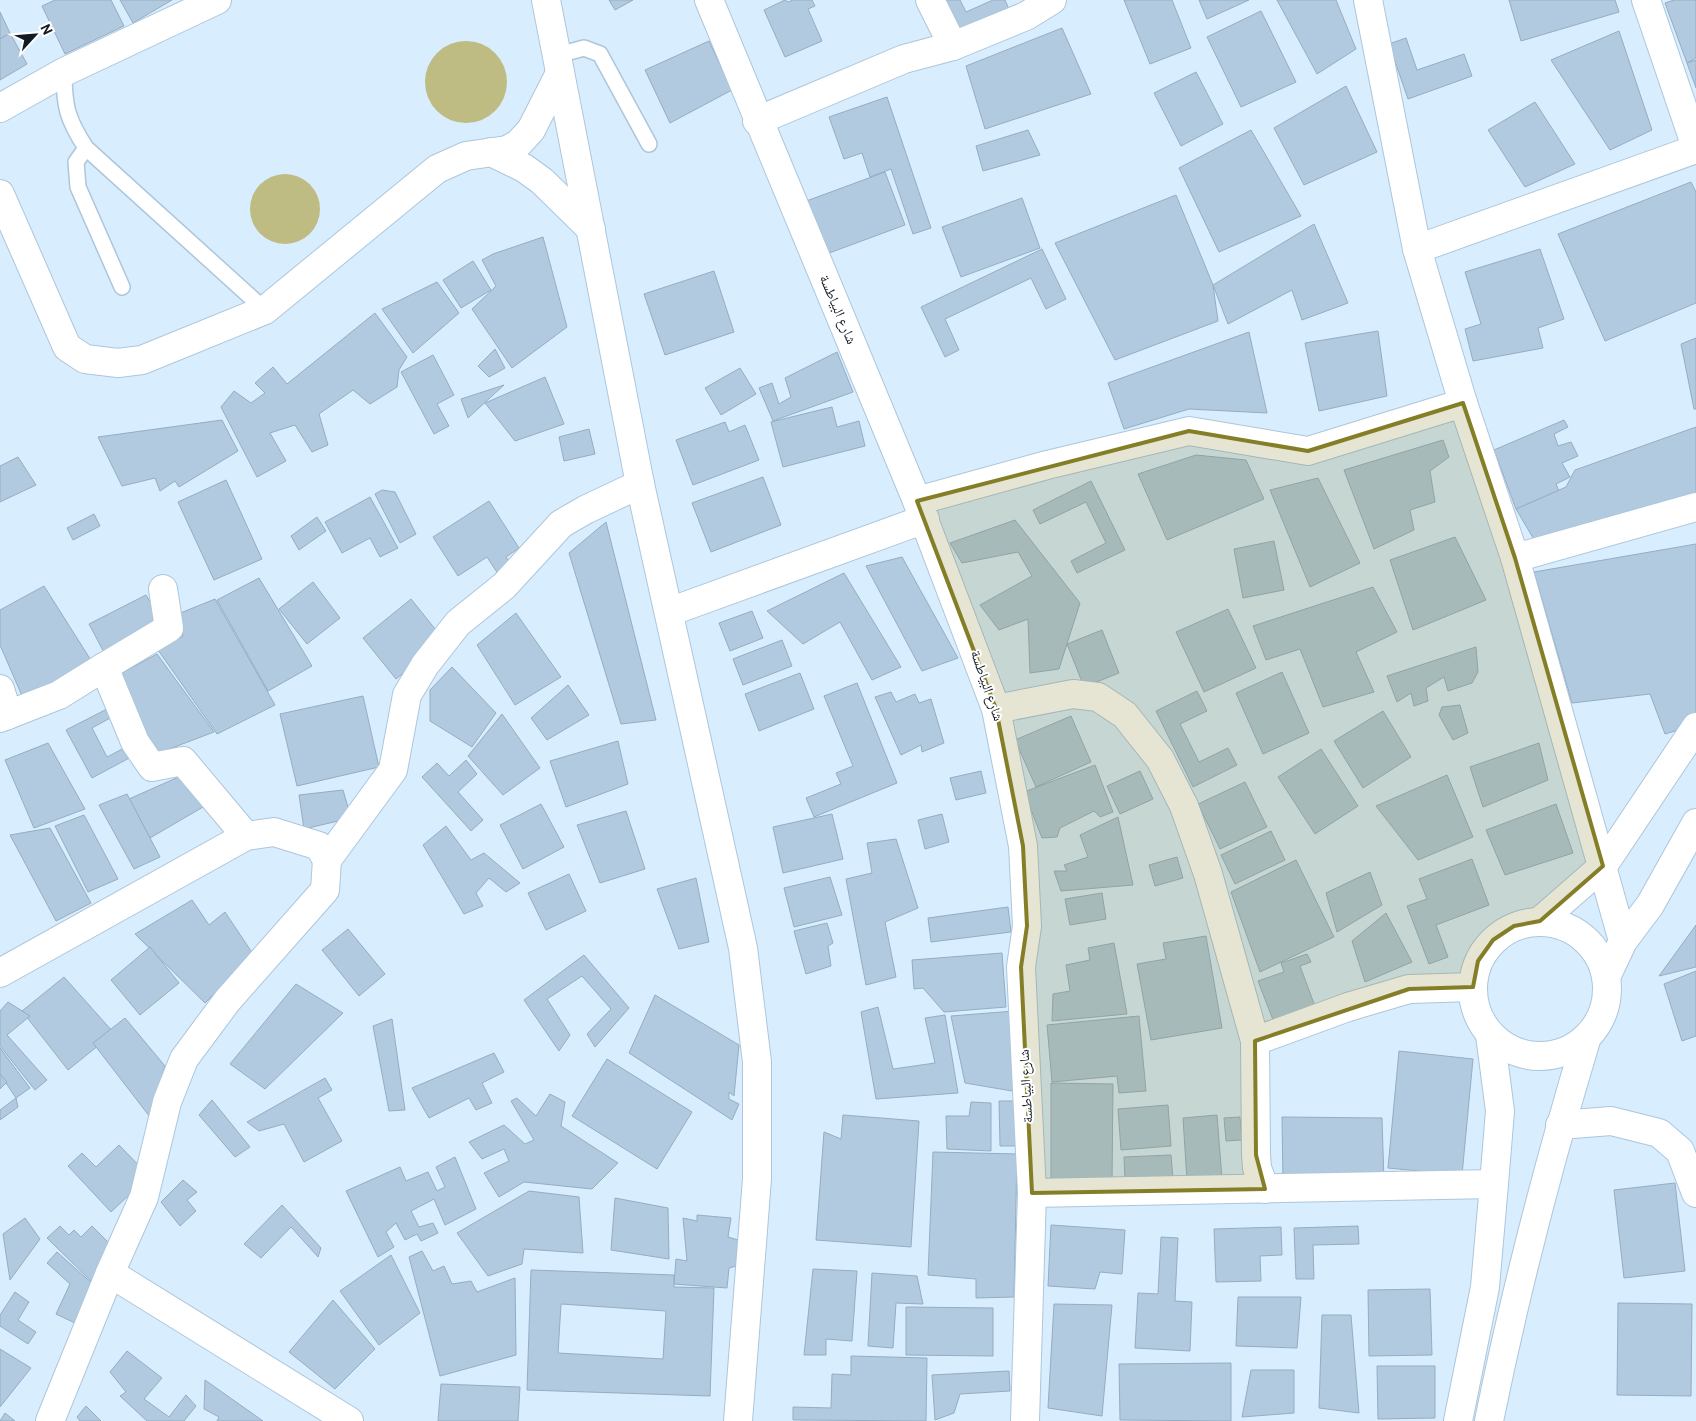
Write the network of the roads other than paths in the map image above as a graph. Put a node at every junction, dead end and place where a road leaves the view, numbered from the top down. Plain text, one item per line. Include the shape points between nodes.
1 (217, 0) edge
2 (546, 0) edge
3 (709, 0) edge
4 (930, 0) edge
5 (1052, 0) edge
6 (1368, 0) edge
7 (1646, 0) edge
8 (953, 46) junction
9 (559, 64) junction
10 (64, 72) junction
11 (0, 108) edge
12 (757, 120) junction
13 (649, 144) dead end
14 (86, 148) junction
15 (1696, 148) edge
16 (491, 152) junction
17 (0, 194) edge
18 (591, 229) junction
19 (1417, 249) junction
20 (122, 287) dead end
21 (266, 310) junction
22 (1463, 403) junction
23 (640, 484) junction
24 (1696, 507) edge
25 (921, 510) junction
26 (1515, 558) junction
27 (163, 589) dead end
28 (670, 612) junction
29 (104, 667) junction
30 (0, 689) edge
31 (996, 709) junction
32 (4, 717) edge
33 (1696, 727) edge
34 (1696, 823) edge
35 (246, 836) junction
36 (327, 860) junction
37 (1603, 866) junction
38 (1540, 921) junction
39 (1623, 942) junction
40 (0, 973) edge
41 (1607, 975) junction
42 (1472, 987) junction
43 (1490, 1035) junction
44 (1586, 1040) junction
45 (1255, 1041) junction
46 (1560, 1125) junction
47 (1494, 1184) junction
48 (1265, 1189) junction
49 (1032, 1193) junction
50 (1696, 1193) edge
51 (110, 1273) junction
52 (50, 1421) edge
53 (349, 1421) edge
54 (738, 1421) edge
55 (1025, 1421) edge
56 (1458, 1421) edge
57 (1489, 1421) edge

1 - 10 street
2 - 9 street
3 - 12 street, شارع البياطسة
4 - 8 street
5 - 8 street via 1026,16
6 - 19 street
7 - 15 street
8 - 12 street via 904,59
9 - 13 lane via 584,48 600,54
9 - 16 street via 531,130 518,144 507,150
9 - 18 street
10 - 11 street
10 - 14 lane via 64,103 73,129
12 - 25 street, شارع البياطسة
14 - 20 lane via 76,162 78,187
14 - 21 lane
15 - 19 street
16 - 18 street via 542,181
16 - 21 street via 466,156 437,169
17 - 21 street via 67,347 85,358 118,363 142,360
18 - 23 street
19 - 22 street
22 - 25 street via 1308,451 1189,431 1047,465
22 - 26 street
23 - 28 street
23 - 36 street via 561,524 504,586 458,623 425,664 407,695 393,770
24 - 26 street
25 - 28 street
25 - 31 street, شارع البياطسة
26 - 37 street
27 - 29 street via 169,628
28 - 54 street via 743,948 757,1062 757,1179
29 - 32 street via 59,695
29 - 35 street via 135,742 152,767 183,762
30 - 32 street
31 - 45 street via 1073,694 1098,697 1125,715 1160,759 1184,806 1208,874
31 - 49 street, شارع البياطسة via 1023,846 1027,926 1021,967
33 - 37 street
34 - 39 street via 1650,905
35 - 36 street via 274,832 319,846
35 - 40 street
36 - 51 street via 325,890 227,1001 184,1059 167,1102 144,1197
37 - 38 street
37 - 39 street
38 - 41 street via 1562,925 1583,936 1598,954
38 - 42 street via 1514,926 1493,940 1478,962
39 - 41 street
41 - 44 street via 1608,997 1602,1018
42 - 43 street via 1476,1012
42 - 45 street via 1409,989
43 - 44 street via 1506,1048 1526,1056 1540,1057 1568,1051
43 - 47 street via 1500,1111
44 - 46 street
45 - 48 street via 1256,1155
46 - 50 street via 1611,1121 1659,1133 1680,1151
46 - 57 street via 1504,1347
47 - 48 street
47 - 56 street via 1485,1287
48 - 49 street
49 - 55 street, شارع البياطسة
51 - 52 street
51 - 53 street

